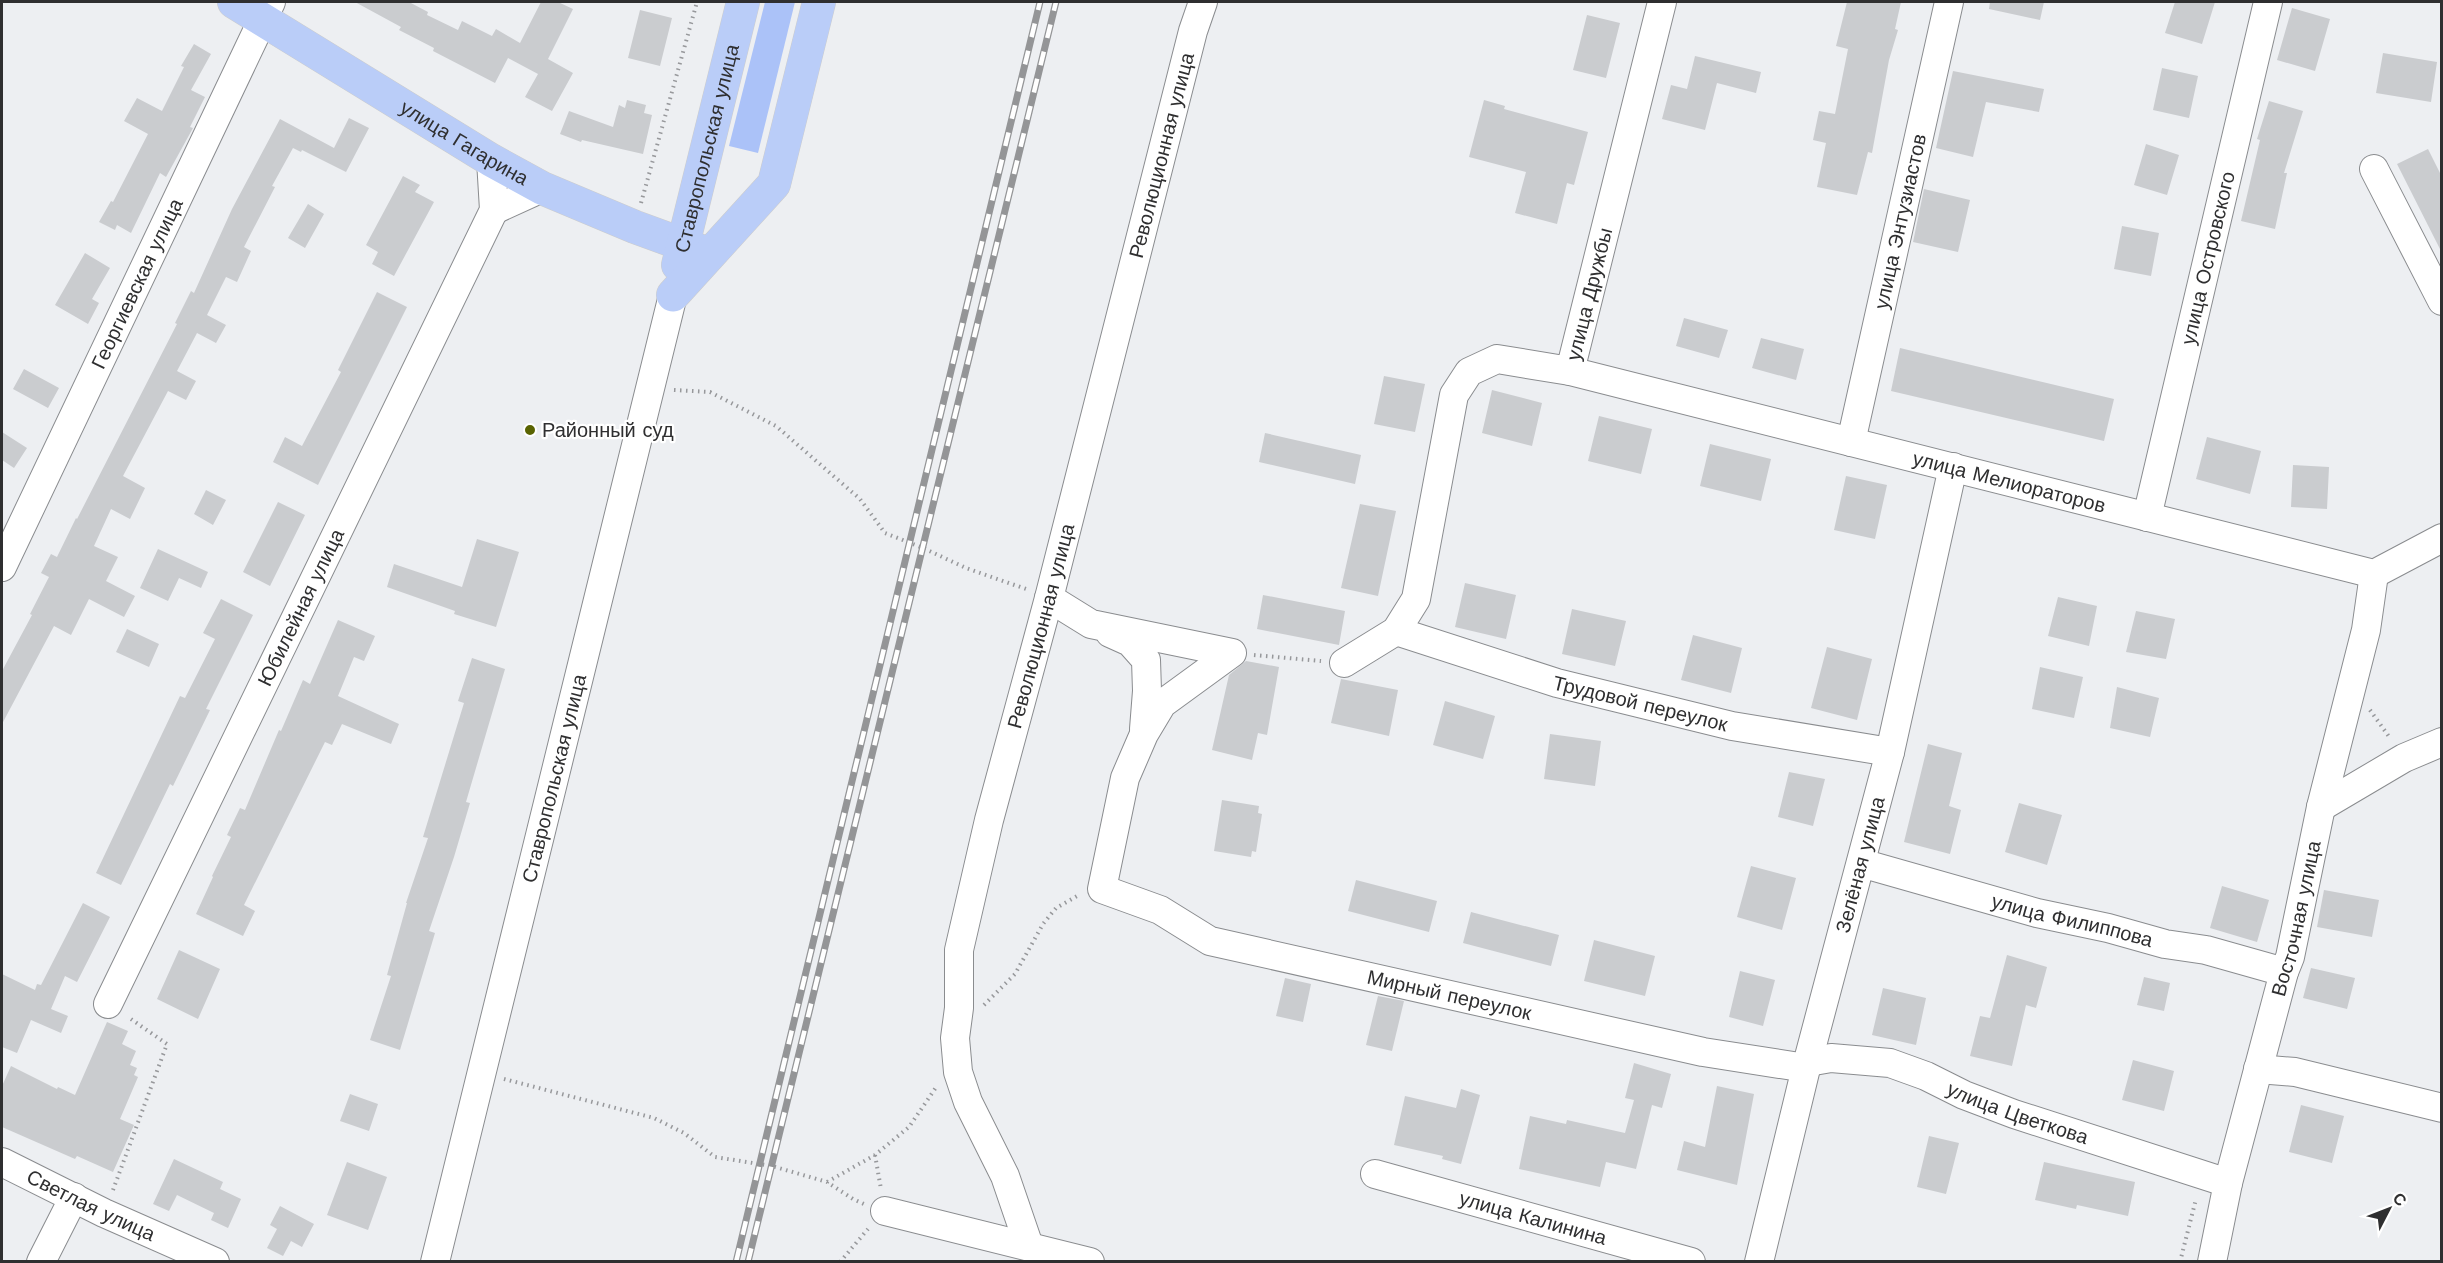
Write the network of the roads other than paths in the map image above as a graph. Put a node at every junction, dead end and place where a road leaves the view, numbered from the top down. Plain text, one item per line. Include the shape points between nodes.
1 (234, 2) edge
2 (743, 2) edge
3 (819, 2) edge
4 (1203, 2) edge
5 (1662, 2) edge
6 (1949, 2) edge
7 (2268, 2) edge
8 (267, 10) edge
9 (491, 160) junction
10 (2374, 168) dead end
11 (542, 188) junction
12 (494, 210) junction
13 (695, 249) junction
14 (673, 295) joint
15 (2442, 301) edge
16 (1570, 371) junction
17 (1851, 442) junction
18 (1953, 467) junction
19 (2147, 517) junction
20 (2442, 538) edge
21 (2, 567) edge
22 (2373, 574) junction
23 (1049, 598) junction
24 (1091, 624) junction
25 (1396, 631) junction
26 (1344, 663) road end
27 (1144, 734) junction
28 (2442, 742) edge
29 (1890, 752) junction
30 (2442, 755) edge
31 (2404, 758) junction
32 (2321, 807) junction
33 (1861, 863) junction
34 (2284, 972) junction
35 (108, 1004) road end
36 (1807, 1065) junction
37 (2258, 1069) junction
38 (2442, 1108) edge
39 (2, 1162) edge
40 (1375, 1174) dead end
41 (2215, 1179) junction
42 (74, 1197) junction
43 (885, 1211) road end
44 (1029, 1246) junction
45 (41, 1262) edge
46 (215, 1262) edge
47 (435, 1262) edge
48 (1090, 1262) edge
49 (1691, 1262) edge
50 (1759, 1262) edge
51 (2212, 1262) edge

1 - 8 main road, улица Гагарина
2 - 13 main road, Ставропольская улица
3 - 13 main road, Ставропольская улица via 774,184
4 - 23 street, Революционная улица
5 - 16 street, улица Дружбы
6 - 17 street, улица Энтузиастов
7 - 19 street, улица Островского
8 - 9 main road, улица Гагарина
8 - 21 street, Георгиевская улица
9 - 11 main road, улица Гагарина
9 - 12 street, Юбилейная улица
10 - 15 street
11 - 12 street
11 - 13 main road, улица Гагарина
12 - 35 street, Юбилейная улица
13 - 14 main road, Ставропольская улица
14 - 47 street, Ставропольская улица
16 - 17 street, улица Мелиораторов
16 - 25 street, улица Дружбы via 1497,359 1469,372 1454,395 1416,599
17 - 18 street, улица Мелиораторов
18 - 19 street, улица Мелиораторов
18 - 29 street, Зелёная улица
19 - 22 street, улица Мелиораторов
20 - 22 street
22 - 32 street, Восточная улица via 2366,630
23 - 24 street
23 - 44 street, Революционная улица via 989,820 959,950 955,1038 958,1072 968,1102 1005,1176
24 - 27 street via 1130,642 1146,660
24 - 27 street via 1232,653 1162,704
25 - 26 street, улица Дружбы
25 - 29 street, Трудовой переулок via 1557,682 1720,723
27 - 36 street, Мирный переулок via 1125,778 1102,889 1160,910 1210,941 1703,1052
28 - 31 street
29 - 33 street, Зелёная улица
30 - 31 street
31 - 32 street
32 - 34 street, Восточная улица
33 - 34 street, улица Филиппова via 2037,913 2206,950
33 - 36 street, Зелёная улица
34 - 37 street, Восточная улица
36 - 41 street, улица Цветкова via 1831,1058 1890,1063 2014,1114
36 - 50 street, Зелёная улица
37 - 38 street via 2306,1075
37 - 41 street, Восточная улица
39 - 42 street, Светлая улица
40 - 49 street, улица Калинина
41 - 51 street, Восточная улица
42 - 45 street
42 - 46 street, Светлая улица
43 - 44 street
44 - 48 street

